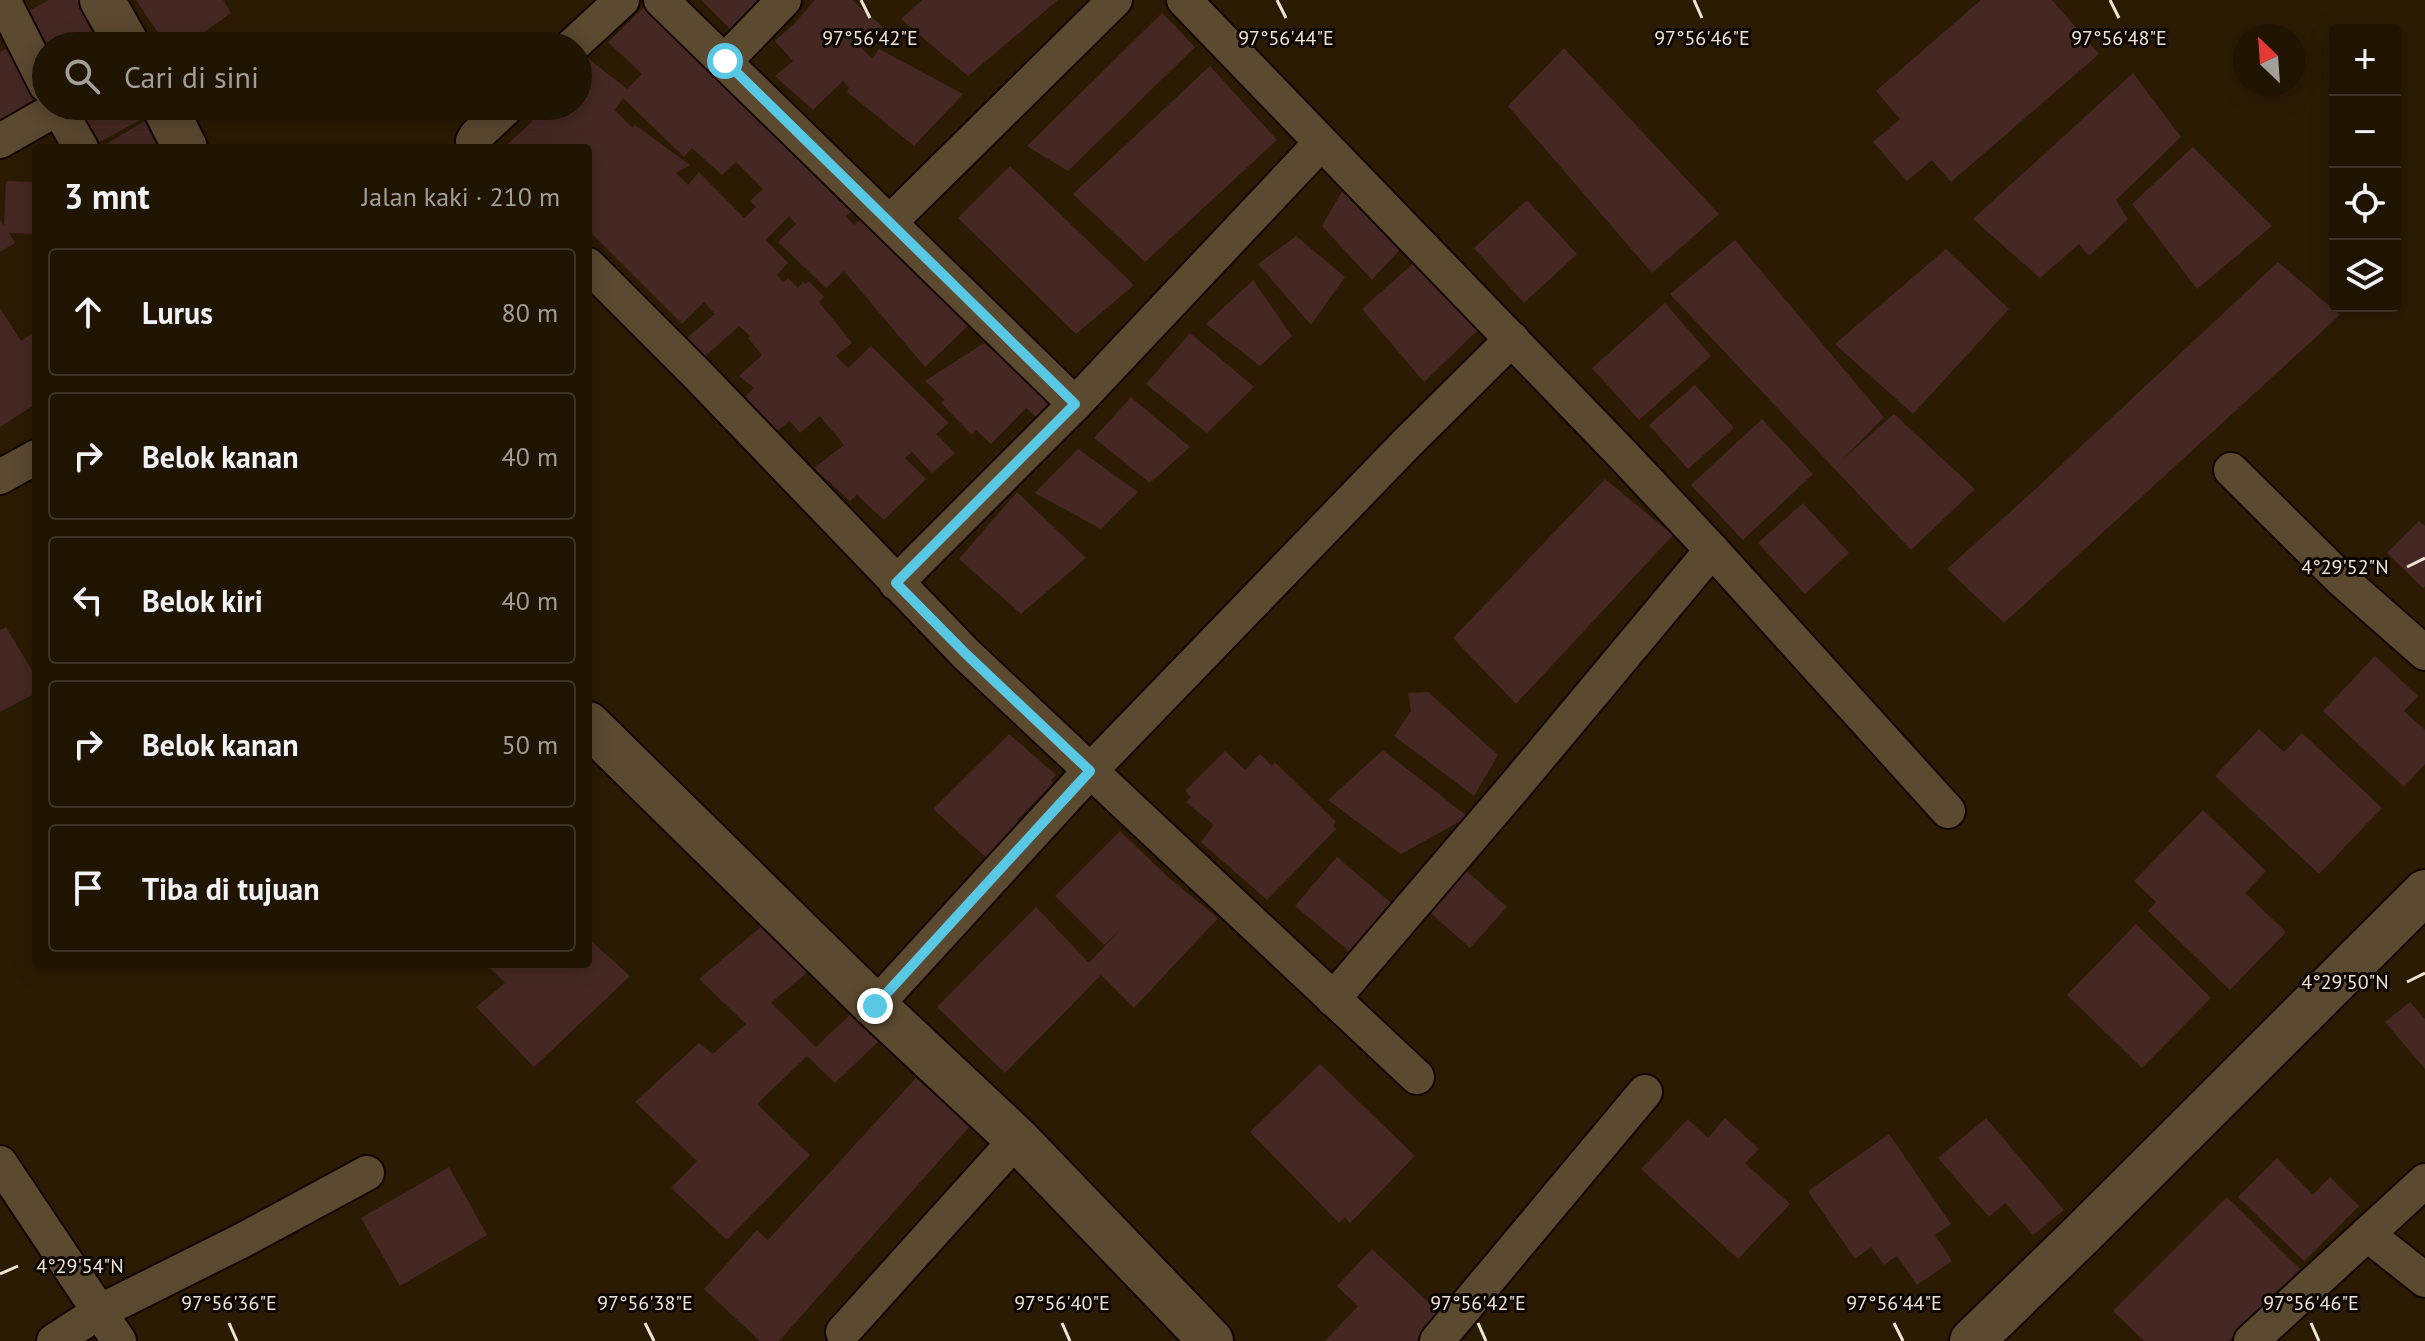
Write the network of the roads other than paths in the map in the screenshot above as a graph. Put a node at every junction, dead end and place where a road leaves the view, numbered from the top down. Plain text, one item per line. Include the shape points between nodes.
1 (3, 0) edge
2 (102, 0) edge
3 (622, 0) edge
4 (661, 0) edge
5 (784, 0) edge
6 (1115, 0) edge
7 (1184, 0) edge
8 (120, 32) edge
9 (587, 32) edge
10 (32, 57) edge
11 (725, 61) junction
12 (32, 117) edge
13 (65, 120) edge
14 (171, 120) edge
15 (493, 120) edge
16 (0, 141) edge
17 (1321, 143) junction
18 (79, 144) edge
19 (183, 144) edge
20 (474, 144) edge
21 (890, 222) junction
22 (592, 269) edge
23 (1512, 339) junction
24 (1075, 404) junction
25 (32, 459) edge
26 (2231, 470) dead end
27 (0, 477) edge
28 (1712, 550) junction
29 (896, 583) junction
30 (2425, 653) edge
31 (592, 728) edge
32 (1090, 771) junction
33 (1948, 811) dead end
34 (2425, 892) edge
35 (1333, 999) junction
36 (875, 1006) junction
37 (1417, 1077) dead end
38 (1645, 1092) dead end
39 (1017, 1139) junction
40 (0, 1163) edge
41 (367, 1173) dead end
42 (2425, 1181) edge
43 (2367, 1234) junction
44 (2425, 1280) edge
45 (99, 1312) junction
46 (843, 1332) dead end
47 (54, 1341) edge
48 (119, 1341) edge
49 (1211, 1341) edge
50 (1437, 1341) edge
51 (1972, 1341) edge
52 (2251, 1341) edge

1 - 10 street
2 - 8 street
3 - 9 street
4 - 11 street
5 - 11 street
6 - 21 street
7 - 17 street
11 - 21 street
12 - 16 street
13 - 18 street
14 - 19 street
15 - 20 street
17 - 23 street
17 - 24 street
21 - 24 street
22 - 29 street
23 - 28 street
23 - 32 street
24 - 29 street
25 - 27 street
26 - 30 street
28 - 33 street
28 - 35 street
29 - 32 street
31 - 36 street
32 - 35 street
32 - 36 street
34 - 51 street
35 - 37 street
36 - 39 street
38 - 50 street
39 - 46 street
39 - 49 street
40 - 45 street
41 - 45 street
42 - 43 street
43 - 44 street
43 - 52 street
45 - 47 street
45 - 48 street

